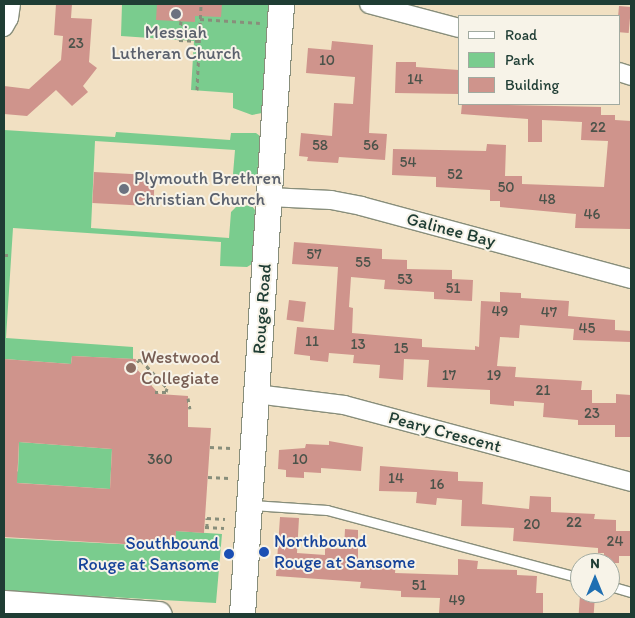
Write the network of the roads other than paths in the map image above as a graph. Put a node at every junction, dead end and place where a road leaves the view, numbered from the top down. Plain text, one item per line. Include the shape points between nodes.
1 (11, 4) edge
2 (281, 4) edge
3 (369, 4) edge
4 (4, 27) edge
5 (458, 28) edge
6 (269, 196) junction
7 (631, 279) edge
8 (256, 394) junction
9 (631, 482) edge
10 (249, 505) junction
11 (570, 575) edge
12 (4, 603) edge
13 (128, 613) edge
14 (159, 614) edge
15 (242, 614) edge

1 - 4 street
2 - 6 street, Rouge Road
3 - 5 street
6 - 7 street, Galinee Bay via 361,206
6 - 8 street, Rouge Road
8 - 9 street, Peary Crescent via 344,405
8 - 10 street, Rouge Road
10 - 11 lane via 328,510
10 - 15 street, Rouge Road
12 - 13 street
13 - 14 street

